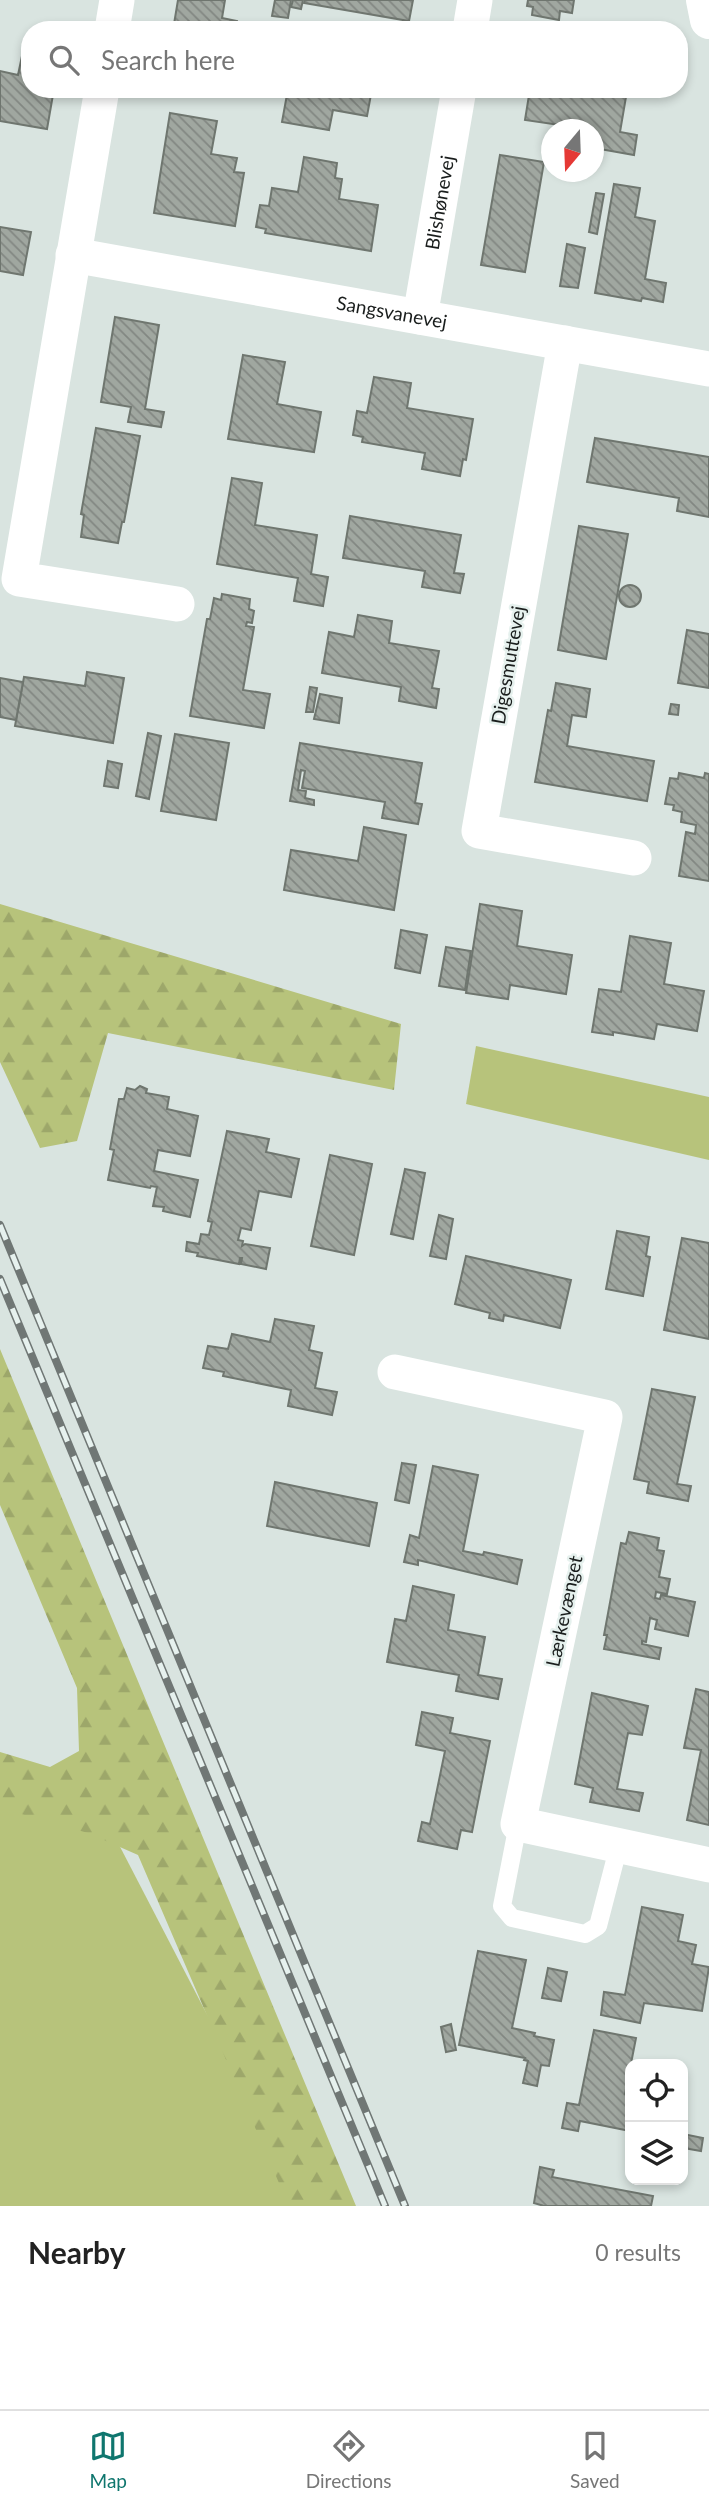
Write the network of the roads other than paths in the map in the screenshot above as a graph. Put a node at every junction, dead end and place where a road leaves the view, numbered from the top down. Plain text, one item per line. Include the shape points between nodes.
1 (117, 0) edge
2 (475, 0) edge
3 (705, 0) edge
4 (709, 20) edge
5 (114, 21) edge
6 (472, 21) edge
7 (100, 98) edge
8 (457, 98) edge
9 (73, 255) junction
10 (420, 317) junction
11 (565, 343) junction
12 (709, 369) edge
13 (177, 604) dead end
14 (634, 858) dead end
15 (395, 1372) dead end
16 (518, 1824) junction
17 (619, 1845) junction
18 (709, 1865) edge

1 - 5 street
2 - 6 street
3 - 4 street
7 - 9 street
8 - 10 street, Blishønevej
9 - 10 street, Sangsvanevej
9 - 13 street via 19,579
10 - 11 street, Sangsvanevej
11 - 12 street, Sangsvanevej
11 - 14 street, Digesmuttevej via 479,831
15 - 16 street, Lærkevænget via 605,1417
16 - 17 street
16 - 17 lane via 502,1906 512,1918 585,1934 598,1926
17 - 18 street

